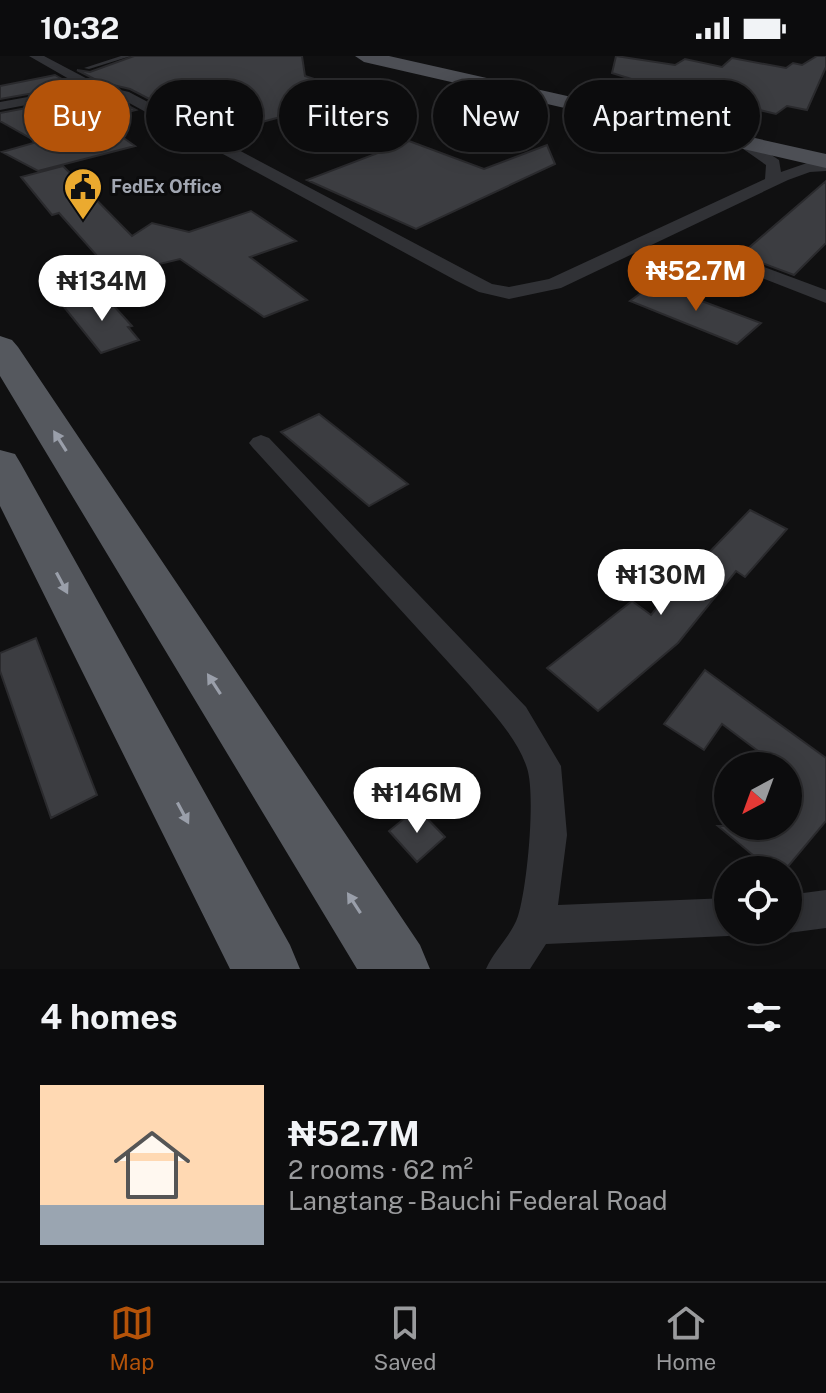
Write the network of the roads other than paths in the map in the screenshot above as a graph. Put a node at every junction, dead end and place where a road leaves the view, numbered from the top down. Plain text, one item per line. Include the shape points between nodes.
1 (35, 56) edge
2 (128, 56) edge
3 (364, 56) edge
4 (398, 56) edge
5 (87, 68) dead end
6 (80, 80) edge
7 (564, 95) edge
8 (130, 98) edge
9 (564, 98) edge
10 (24, 101) edge
11 (0, 106) edge
12 (760, 137) edge
13 (760, 147) edge
14 (826, 148) edge
15 (758, 152) edge
16 (826, 164) edge
17 (773, 182) junction
18 (753, 268) dead end
19 (826, 297) edge
20 (0, 347) edge
21 (261, 443) dead end
22 (0, 464) edge
23 (94, 496) junction
24 (30, 522) junction
25 (826, 909) edge
26 (802, 912) edge
27 (714, 918) edge
28 (536, 925) junction
29 (266, 969) edge
30 (396, 969) edge
31 (506, 969) edge

1 - 6 street
2 - 5 lane
3 - 9 main road
4 - 7 main road
8 - 17 street via 462,276 509,293 554,284
10 - 11 street
12 - 14 main road
13 - 16 main road
15 - 17 street via 774,163
16 - 17 street
18 - 19 street
23 -> 20 highway
21 - 28 street via 481,677 515,717 544,766 549,835
22 - 24 highway
23 - 24 highway
30 -> 23 highway
24 -> 29 highway
25 - 26 street
27 - 28 street
28 - 31 street

